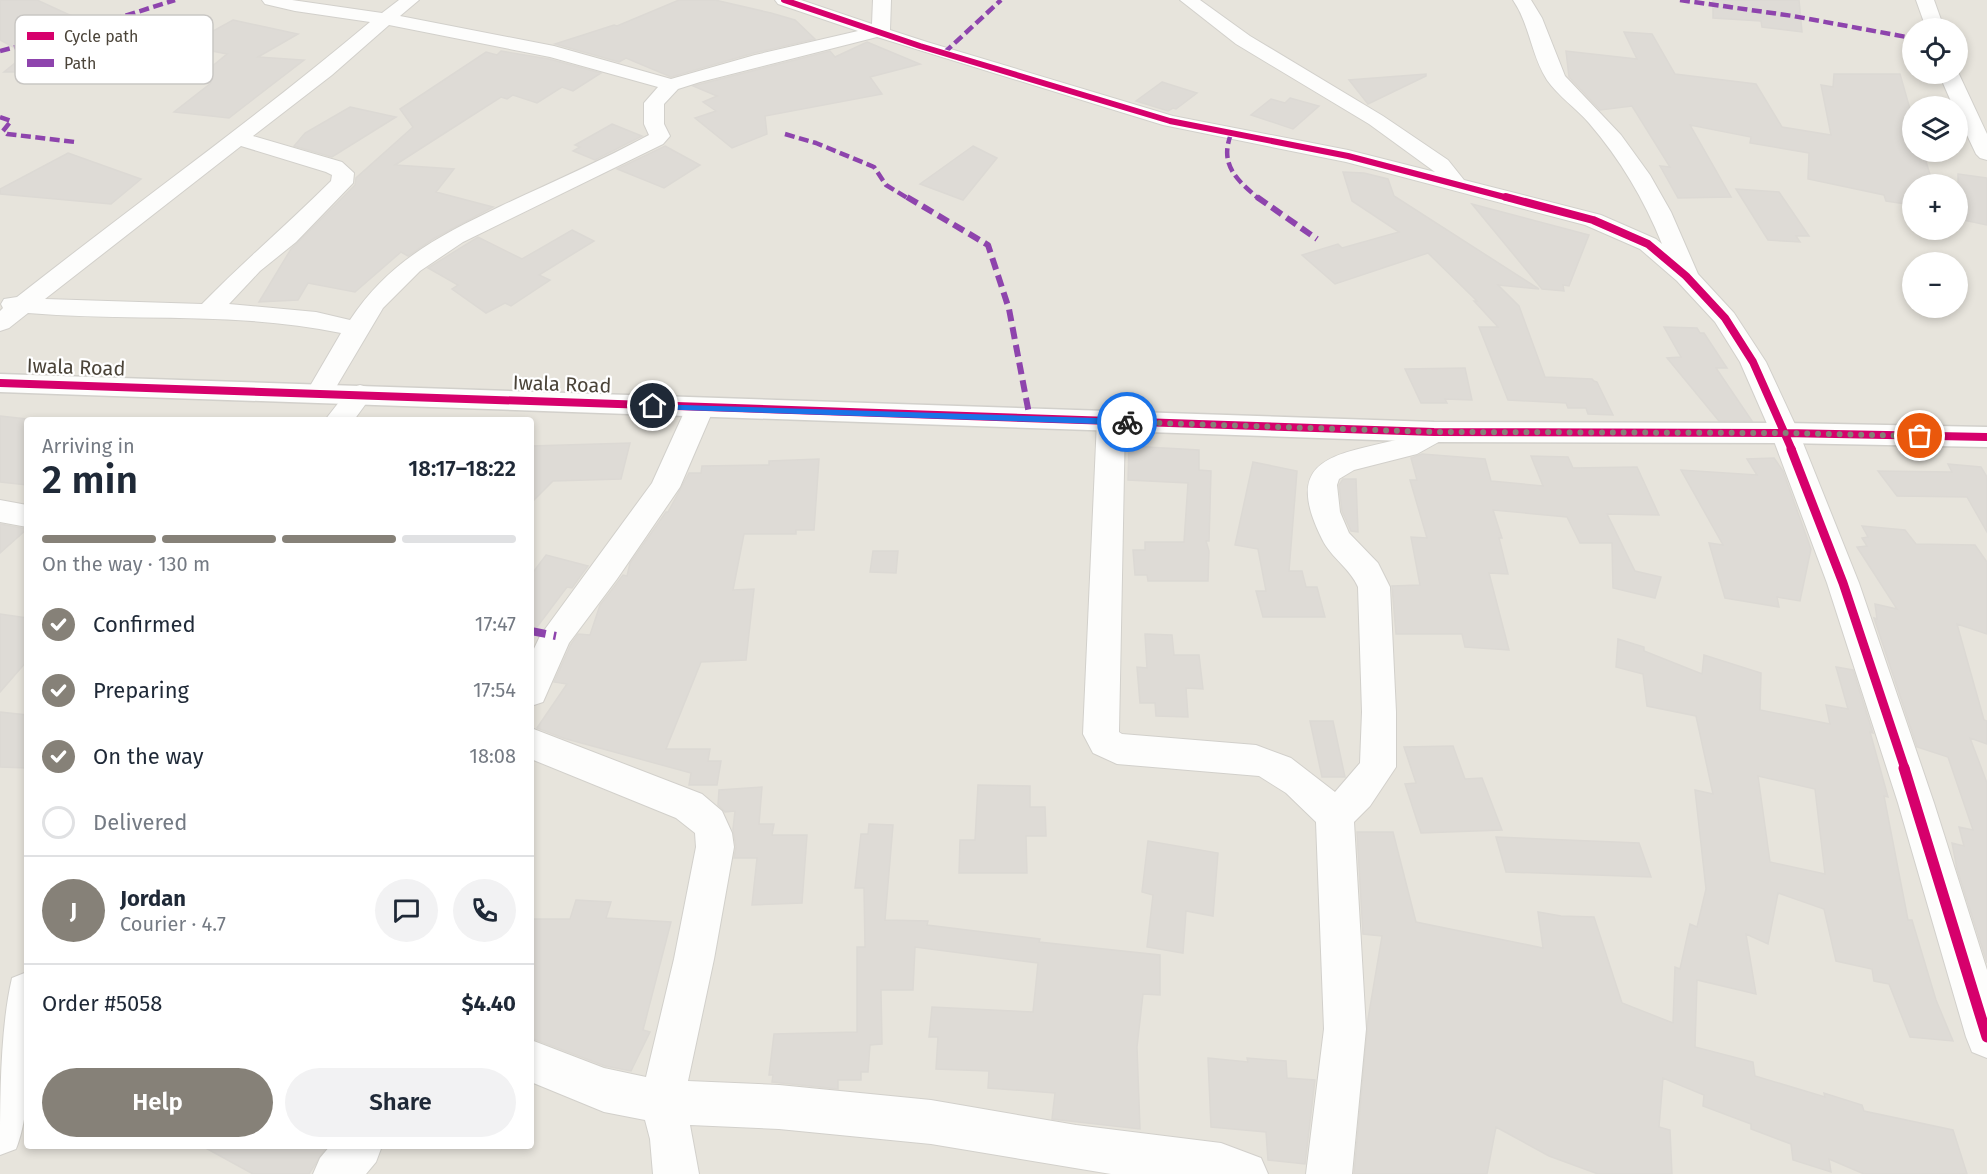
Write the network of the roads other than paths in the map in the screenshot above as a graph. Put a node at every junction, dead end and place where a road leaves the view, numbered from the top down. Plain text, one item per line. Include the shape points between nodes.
1 (272, 0) edge
2 (410, 0) edge
3 (784, 0) edge
4 (882, 0) edge
5 (1189, 0) edge
6 (1522, 0) edge
7 (1925, 0) edge
8 (1931, 18) edge
9 (381, 20) junction
10 (881, 31) junction
11 (1953, 84) edge
12 (671, 85) junction
13 (236, 138) junction
14 (1987, 154) edge
15 (1455, 182) junction
16 (1686, 276) junction
17 (11, 304) edge
18 (208, 311) junction
19 (0, 323) edge
20 (358, 328) junction
21 (0, 383) edge
22 (320, 393) junction
23 (360, 394) junction
24 (700, 408) junction
25 (341, 417) edge
26 (1111, 421) junction
27 (1434, 432) junction
28 (1785, 433) junction
29 (1987, 437) edge
30 (0, 511) edge
31 (24, 515) edge
32 (534, 685) edge
33 (534, 744) edge
34 (1335, 815) junction
35 (24, 1009) edge
36 (1985, 1023) edge
37 (534, 1062) edge
38 (662, 1102) junction
39 (0, 1133) edge
40 (357, 1149) edge
41 (336, 1174) edge
42 (676, 1174) edge
43 (1245, 1174) edge
44 (1329, 1174) edge

1 - 9 street
2 - 9 street
3 - 10 street
4 - 10 street
5 - 15 street via 1243,40 1377,120 1440,165
6 - 16 street via 1533,14 1542,51 1557,80 1597,119 1633,163 1665,219
7 - 8 street
9 - 12 street via 542,50
9 - 13 street via 318,77
10 - 12 street
10 - 15 street via 1180,124 1348,156
11 - 14 street
12 - 20 street via 654,103 654,124 660,136 656,140 427,254 397,278
13 - 17 street
13 - 18 street via 334,167 344,177 288,237 252,266
15 - 16 street via 1617,229 1648,244
16 - 28 street via 1725,318 1753,362
17 - 18 street via 105,311
17 - 19 street
18 - 20 street via 307,318
20 - 22 street
21 - 22 street, Iwala Road
22 - 23 street, Iwala Road
23 - 24 street, Iwala Road
23 - 25 street
24 - 26 street, Iwala Road
24 - 32 street via 665,487 556,636
26 - 27 street, Iwala Road
26 - 34 street via 1101,734 1105,742 1117,749 1273,764
27 - 28 street, Iwala Road
27 - 34 street via 1407,447 1344,463 1327,473 1322,485 1325,512 1337,539 1367,572 1375,597 1378,767 1357,795
28 - 29 street, Iwala Road
28 - 36 street via 1847,594
30 - 31 street
33 - 38 street via 694,809 711,822 715,847
34 - 44 street via 1345,1029
35 - 39 street
37 - 38 street via 604,1090
38 - 42 street
38 - 43 street via 779,1107 931,1122 1221,1166
40 - 41 street

